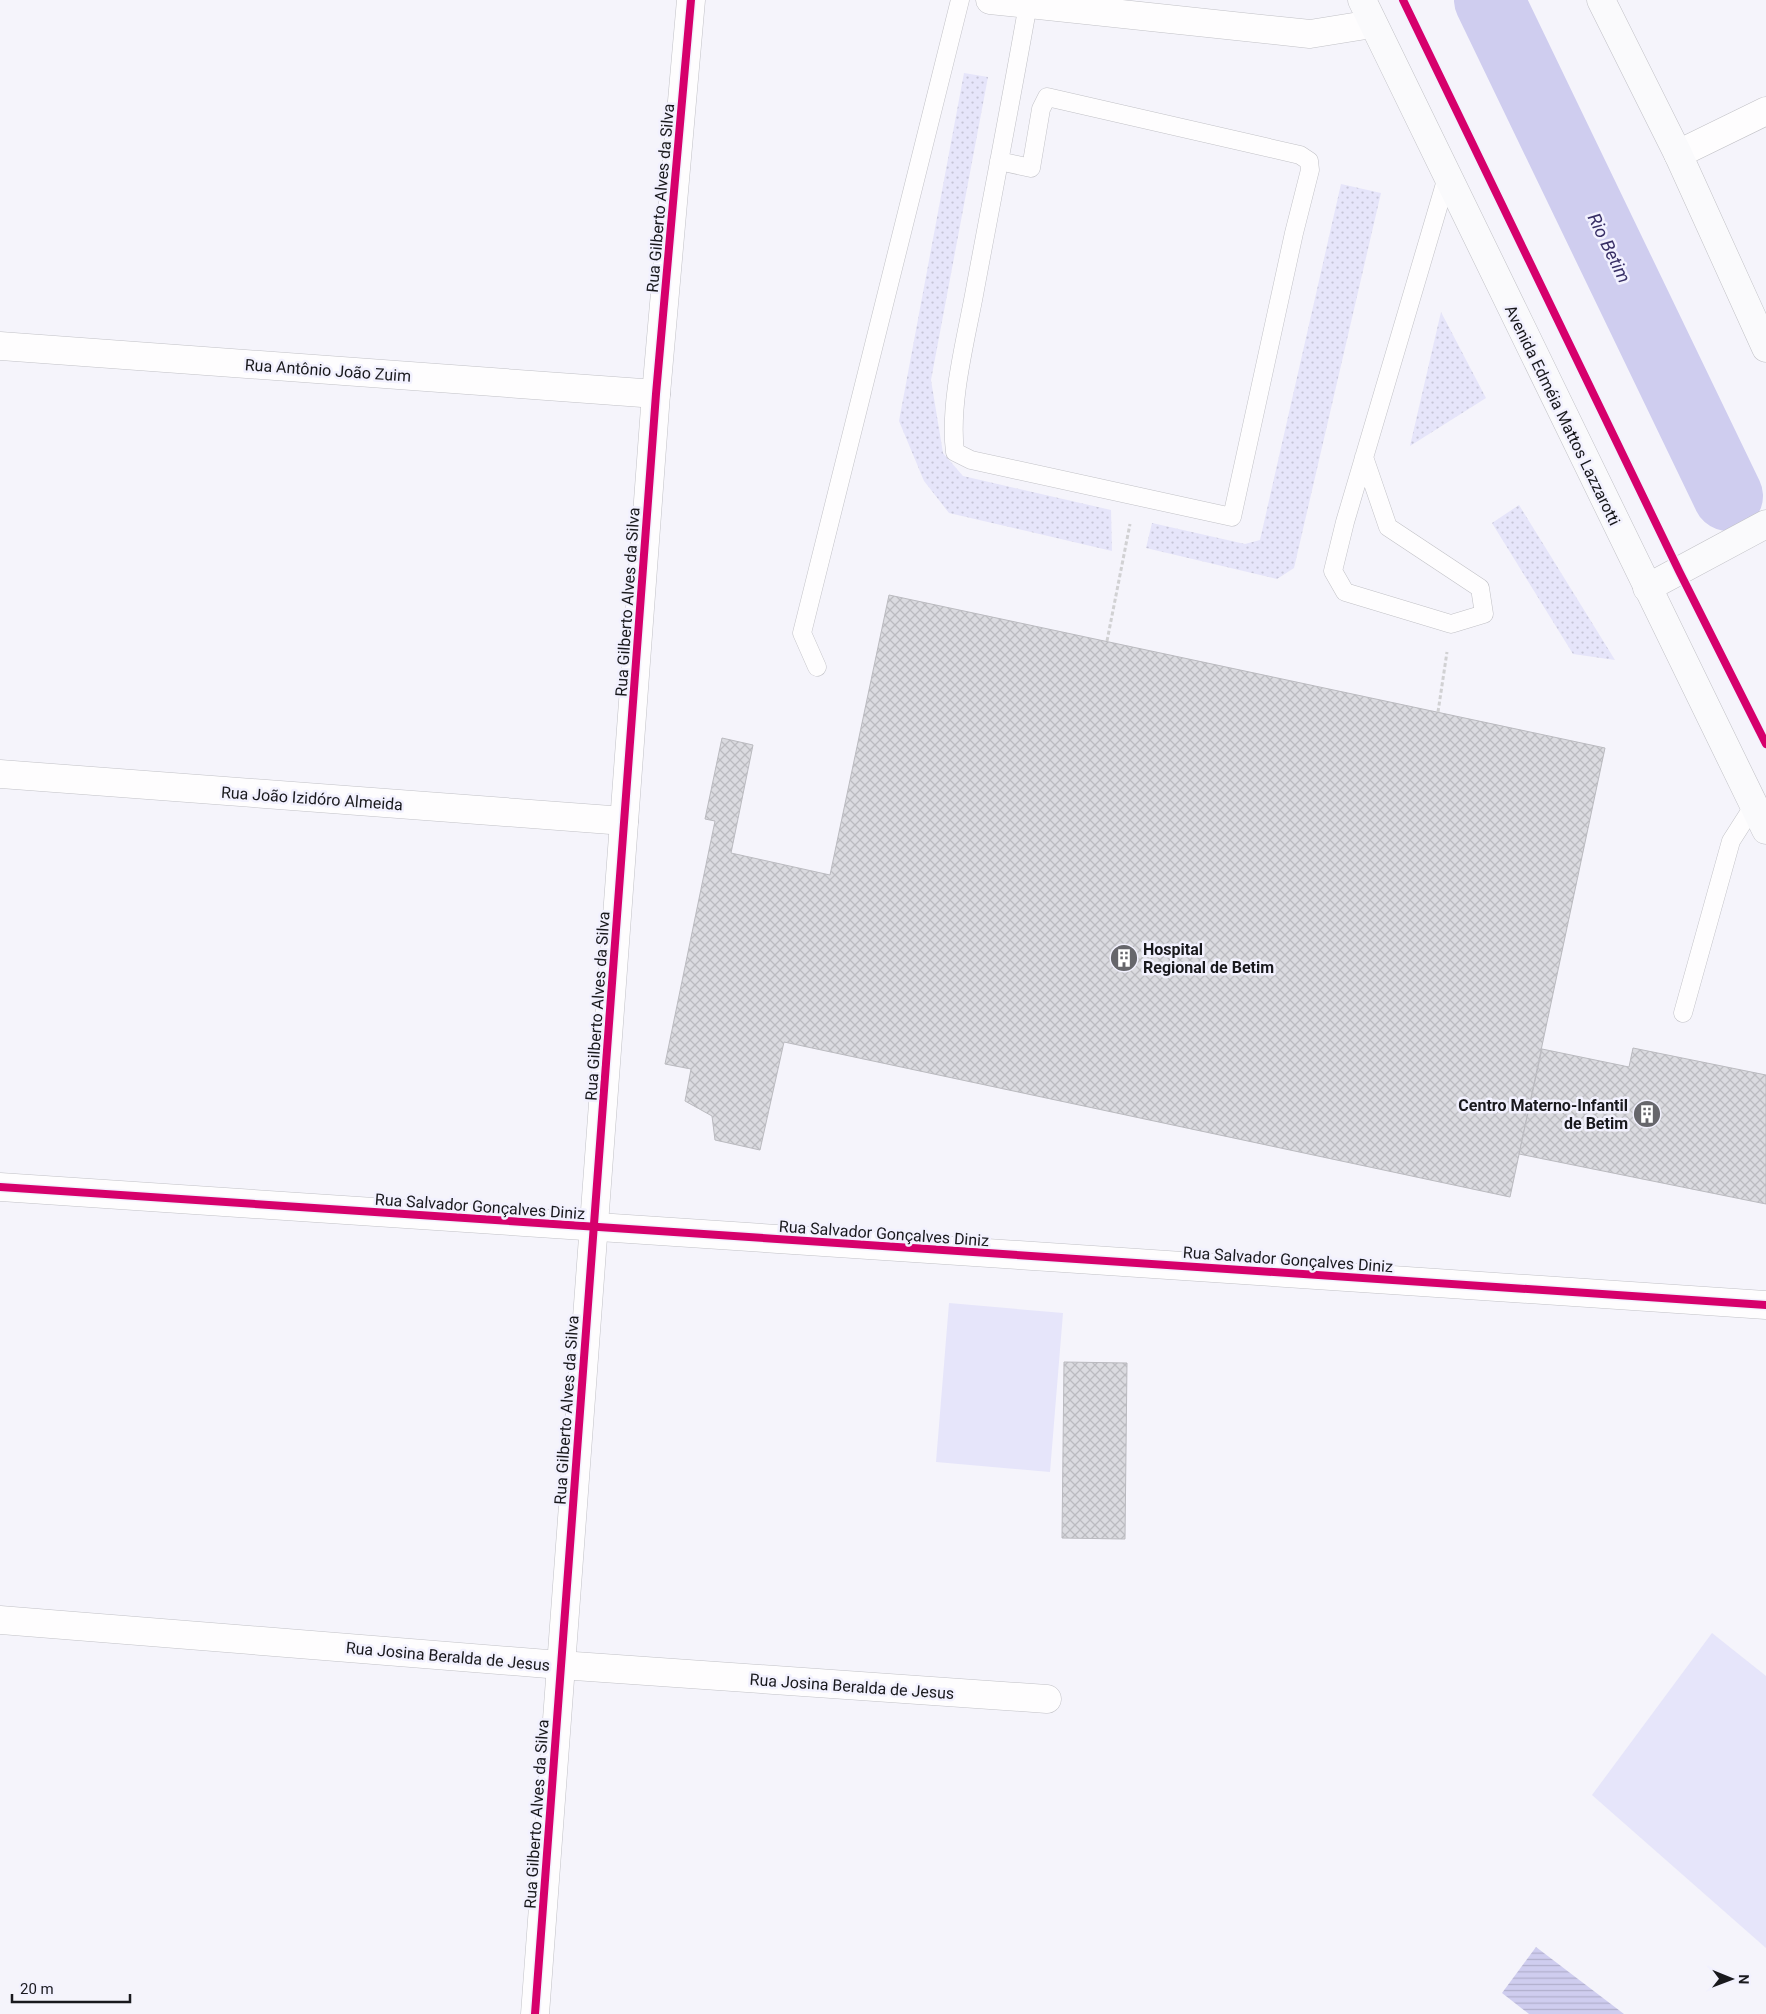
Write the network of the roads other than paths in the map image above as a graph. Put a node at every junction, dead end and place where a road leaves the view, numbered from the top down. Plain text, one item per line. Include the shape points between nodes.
1 (690, 0) edge
2 (960, 0) edge
3 (990, 0) edge
4 (1601, 0) edge
5 (1028, 4) junction
6 (1367, 12) edge
7 (1766, 111) edge
8 (1678, 154) junction
9 (999, 161) junction
10 (1447, 177) junction
11 (0, 346) edge
12 (1766, 348) edge
13 (656, 394) junction
14 (1364, 457) junction
15 (1766, 524) edge
16 (1647, 588) junction
17 (817, 668) dead end
18 (0, 774) edge
19 (1754, 805) junction
20 (624, 821) junction
21 (1766, 830) edge
22 (1683, 1013) dead end
23 (0, 1187) edge
24 (594, 1228) junction
25 (1766, 1305) edge
26 (0, 1620) edge
27 (560, 1665) junction
28 (1047, 1700) dead end
29 (535, 2014) edge

1 - 13 street, Rua Gilberto Alves da Silva
2 - 17 lane via 802,633
3 - 5 street
4 - 8 main road
5 - 6 street via 1310,34
5 - 9 lane
6 - 10 main road, Avenida Edméia Mattos Lazzarotti
7 - 8 street
8 - 12 main road
9 - 9 lane via 1031,168 1041,109 1048,97 1300,156 1309,161 1310,170 1232,517 970,460 954,452 952,432 961,366
10 - 14 lane
10 - 16 main road, Avenida Edméia Mattos Lazzarotti
11 - 13 street, Rua Antônio João Zuim
13 - 20 street, Rua Gilberto Alves da Silva
14 - 14 lane via 1388,527 1480,588 1484,614 1451,624 1345,592 1333,571
15 - 16 main road
16 - 19 main road, Avenida Edméia Mattos Lazzarotti
18 - 20 street, Rua João Izidóro Almeida
19 - 21 main road, Avenida Edméia Mattos Lazzarotti
19 - 22 lane via 1730,841
20 - 24 street, Rua Gilberto Alves da Silva
23 - 24 street, Rua Salvador Gonçalves Diniz
24 - 25 street, Rua Salvador Gonçalves Diniz
24 - 27 street, Rua Gilberto Alves da Silva
26 - 27 street, Rua Josina Beralda de Jesus
27 - 28 street, Rua Josina Beralda de Jesus
27 - 29 street, Rua Gilberto Alves da Silva

